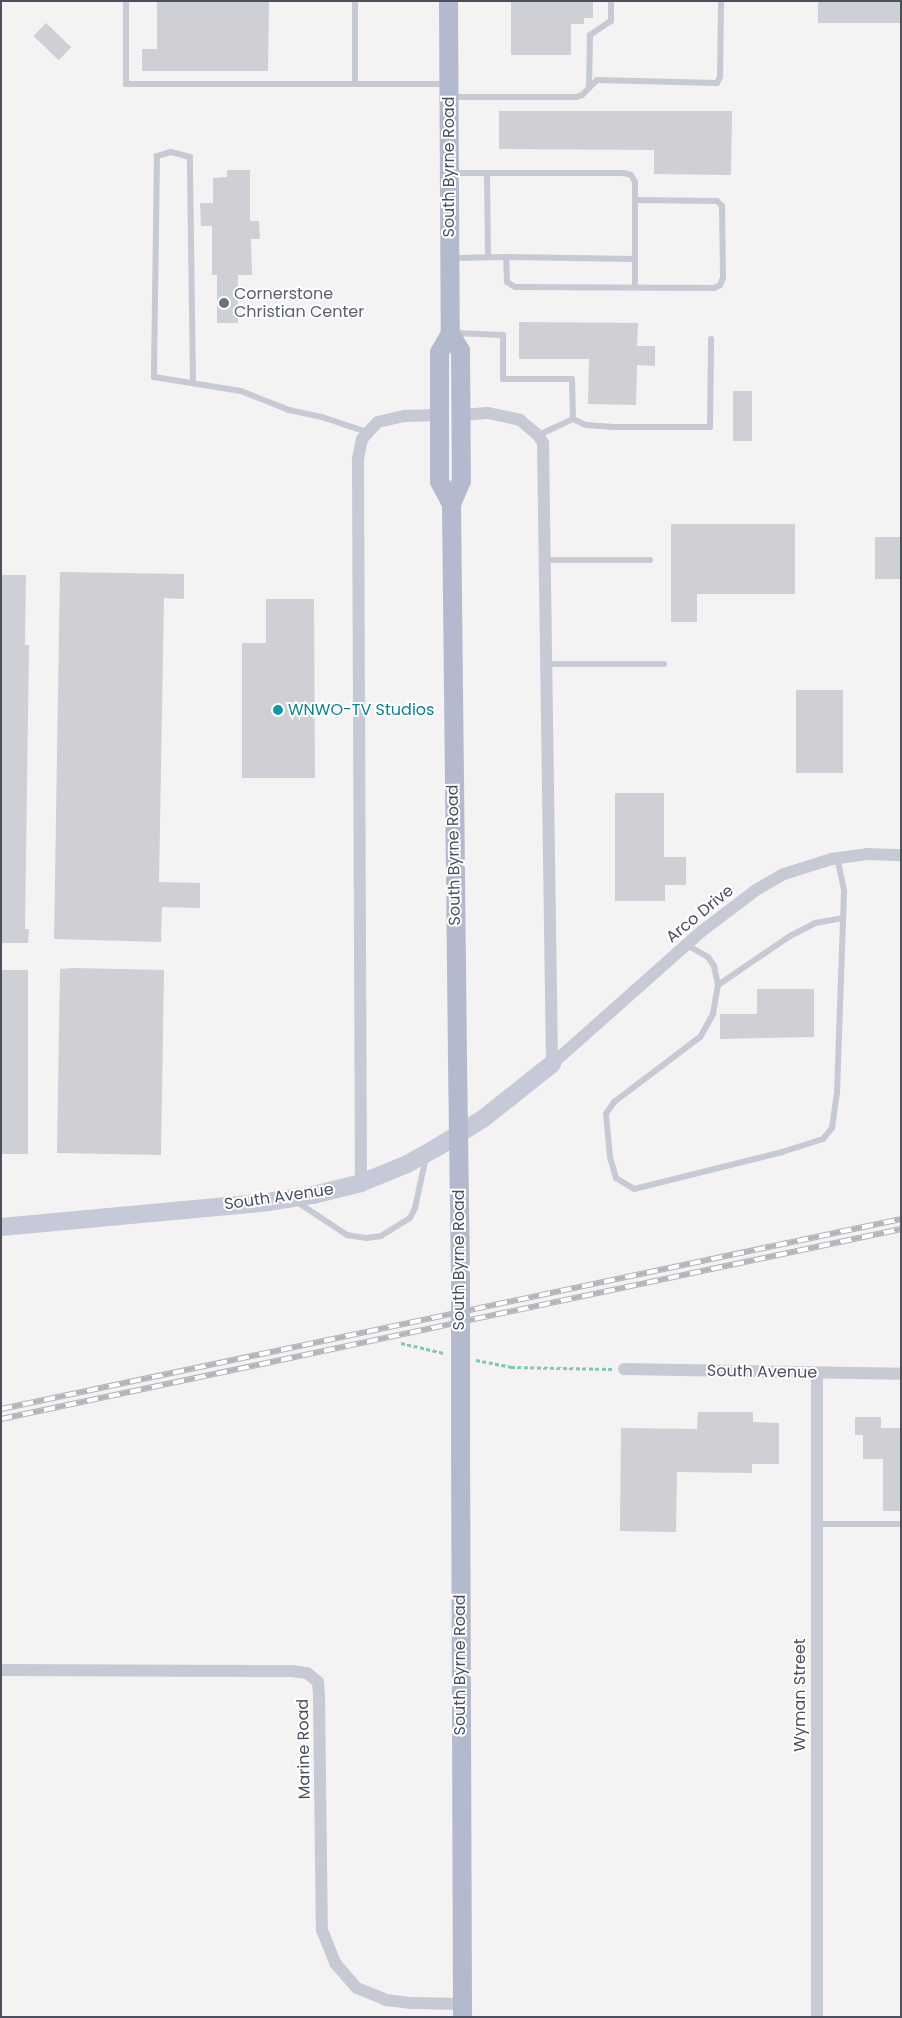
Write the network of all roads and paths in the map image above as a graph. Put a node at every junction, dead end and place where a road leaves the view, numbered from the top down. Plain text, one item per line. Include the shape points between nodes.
1 (126, 1) edge
2 (355, 1) edge
3 (448, 1) edge
4 (611, 1) edge
5 (721, 1) edge
6 (355, 84) junction
7 (589, 88) junction
8 (449, 90) junction
9 (449, 173) junction
10 (487, 173) junction
11 (635, 200) junction
12 (488, 257) junction
13 (506, 257) junction
14 (450, 258) junction
15 (635, 259) junction
16 (635, 287) junction
17 (450, 333) junction
18 (711, 339) dead end
19 (193, 383) junction
20 (440, 415) junction
21 (460, 415) junction
22 (573, 419) junction
23 (367, 432) junction
24 (538, 435) junction
25 (451, 504) junction
26 (545, 560) junction
27 (650, 560) dead end
28 (546, 664) junction
29 (664, 664) dead end
30 (901, 855) edge
31 (837, 858) junction
32 (843, 918) junction
33 (687, 945) junction
34 (718, 985) junction
35 (552, 1064) junction
36 (427, 1153) junction
37 (361, 1184) junction
38 (290, 1199) junction
39 (1, 1227) edge
40 (401, 1343) dead end
41 (447, 1353) dead end
42 (474, 1359) dead end
43 (624, 1369) joint
44 (817, 1373) junction
45 (901, 1374) edge
46 (816, 1524) junction
47 (901, 1524) edge
48 (1, 1670) edge
49 (462, 2010) edge
50 (817, 2017) edge

1 - 6 lane via 126,84
2 - 6 lane
3 - 8 main road, South Byrne Road
4 - 7 lane via 611,21 590,35
5 - 7 lane via 720,78 717,83 597,80
6 - 8 lane
7 - 8 lane via 576,97
8 - 9 main road, South Byrne Road
9 - 10 lane
9 - 14 main road, South Byrne Road
10 - 11 lane via 624,173 632,175 635,182
10 - 12 lane
11 - 15 lane
11 - 16 lane via 717,202 722,206 723,278 714,288
12 - 13 lane
12 - 14 lane
13 - 15 lane
13 - 16 lane via 507,282 515,287
14 - 17 main road, South Byrne Road
15 - 16 lane
17 - 20 main road, South Byrne Road via 439,352
17 - 21 main road, South Byrne Road via 460,350
17 - 22 lane via 503,335 503,379 572,379
18 - 22 lane via 710,427 586,425
19 - 19 lane via 190,157 171,152 157,156 154,377
19 - 23 lane via 240,391 289,410
20 - 23 street via 391,418 378,422
20 - 25 main road, South Byrne Road via 439,481
21 - 24 street via 488,413 511,417 527,424
21 - 25 main road, South Byrne Road via 461,480
22 - 24 lane
23 - 37 street via 359,448 358,469
24 - 26 street via 543,443
25 - 49 main road, South Byrne Road, bridge via 460,1278
26 - 27 lane
26 - 28 street
28 - 29 lane
28 - 35 street
30 - 31 street, Arco Drive via 867,854
31 - 32 lane via 844,890
31 - 33 street, Arco Drive via 784,874 756,890
32 - 34 lane via 815,923 790,936
32 - 34 lane via 837,1093 832,1128 823,1139 782,1152 634,1189 616,1178 610,1157 606,1114 614,1102 700,1037 713,1014
33 - 34 lane via 708,957 714,966
33 - 35 street, Arco Drive
35 - 36 street, South Avenue via 484,1118
36 - 37 street, South Avenue
36 - 38 lane via 410,1218 381,1236 347,1235 306,1205
37 - 38 street, South Avenue
38 - 39 street, South Avenue
40 - 41 path
42 - 43 path via 511,1367
43 - 44 street, South Avenue
44 - 45 street, South Avenue
44 - 46 street, Wyman Street
46 - 47 lane
46 - 50 street, Wyman Street
48 - 49 street, Marine Road via 307,1673 318,1682 320,1695 322,1930 335,1963 357,1988 386,2000

